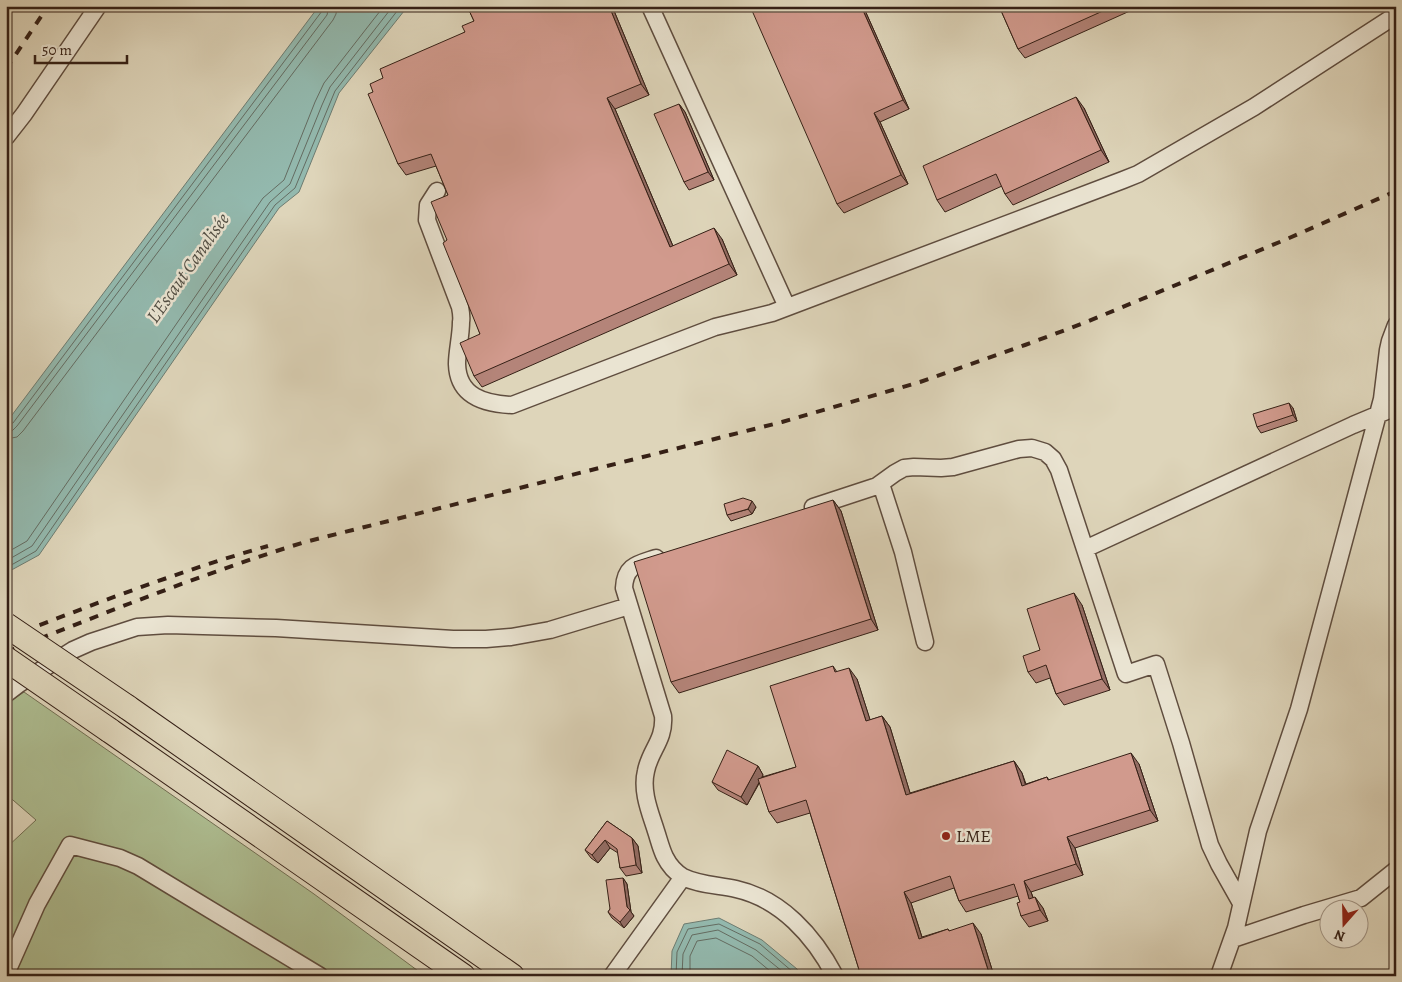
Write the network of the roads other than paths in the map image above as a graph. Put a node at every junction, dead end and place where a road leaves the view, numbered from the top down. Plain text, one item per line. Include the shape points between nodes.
1 (98, 6) edge
2 (650, 6) edge
3 (1396, 15) edge
4 (6, 137) edge
5 (437, 191) dead end
6 (787, 307) junction
7 (1396, 325) edge
8 (1396, 407) edge
9 (1378, 414) junction
10 (881, 484) junction
11 (802, 510) edge
12 (1085, 550) junction
13 (671, 553) edge
14 (629, 606) junction
15 (6, 624) edge
16 (925, 642) dead end
17 (6, 659) edge
18 (6, 694) edge
19 (1396, 870) edge
20 (683, 877) junction
21 (1241, 903) junction
22 (1233, 939) junction
23 (6, 974) edge
24 (320, 976) edge
25 (463, 976) edge
26 (512, 976) edge
27 (612, 976) edge
28 (835, 976) edge
29 (1219, 976) edge

1 - 4 street
2 - 6 street
3 - 6 street via 1254,107 1138,174
5 - 6 street via 428,205 427,220 460,307 462,321 457,365 463,386 474,397 494,404 512,405 708,329
7 - 9 street via 1390,341
8 - 9 street
9 - 12 street
9 - 21 street via 1295,722 1256,836
10 - 11 street
10 - 12 street via 909,467 947,468 1019,449 1038,450 1050,455 1056,464
10 - 16 street via 903,552
12 - 21 street via 1126,674 1156,664 1210,845
13 - 14 street via 638,564 627,572 624,588
14 - 18 street via 550,630 478,639 285,628 137,627 73,650
14 - 20 street via 663,723 662,735 645,773 646,796 665,857
15 - 26 highway, bridge
17 - 25 highway, bridge
19 - 22 street via 1361,898
20 - 27 street
20 - 28 street via 694,882 742,890 777,907 803,929
21 - 22 street
22 - 29 street
23 - 24 street via 37,904 70,845 138,866

